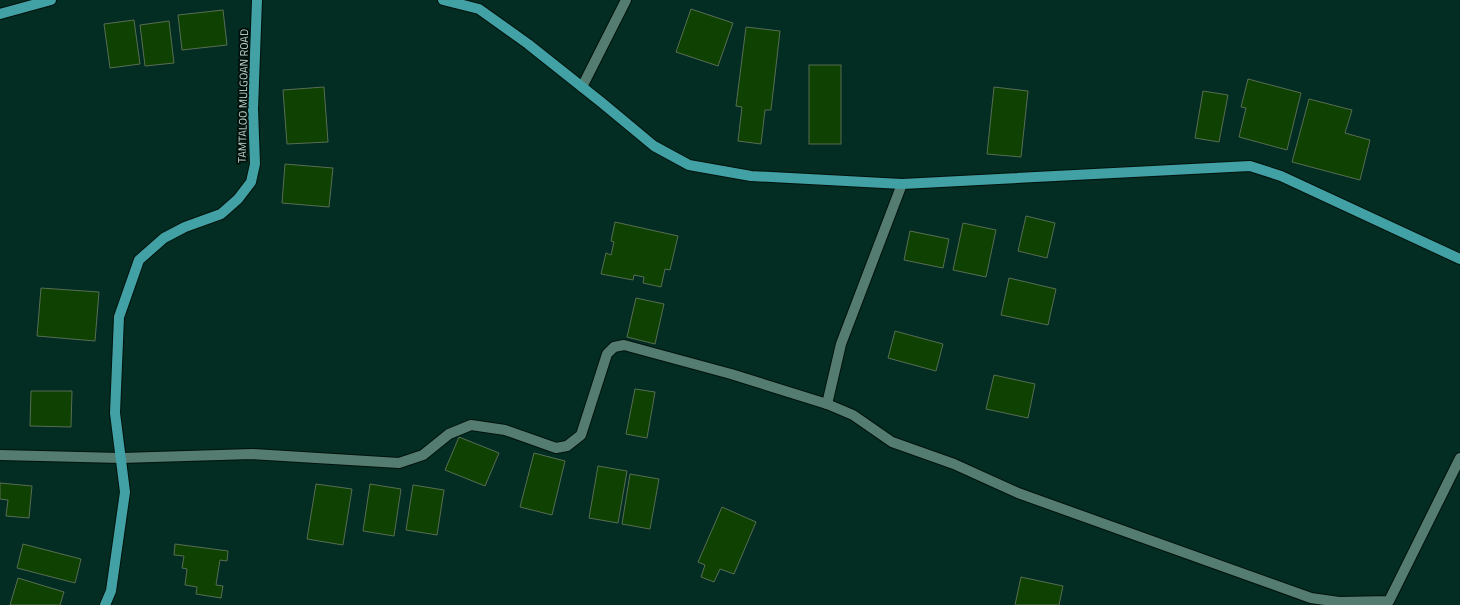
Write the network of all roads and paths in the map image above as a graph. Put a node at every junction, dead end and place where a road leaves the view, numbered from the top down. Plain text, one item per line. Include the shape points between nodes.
1 (51, 0) edge
2 (257, 0) edge
3 (443, 0) edge
4 (626, 0) edge
5 (0, 14) edge
6 (582, 87) junction
7 (902, 184) junction
8 (1460, 259) edge
9 (827, 404) junction
10 (0, 455) edge
11 (121, 458) junction
12 (1460, 458) edge
13 (1309, 601) edge
14 (105, 605) edge

1 - 5 main road
2 - 11 main road, TAMTALOO MULGOAN ROAD via 253,109 255,164 251,182 238,199 221,214 164,238 139,260 118,317 115,413
3 - 6 main road via 479,9
4 - 6 street
6 - 7 main road via 654,146 689,165 751,176
7 - 8 main road via 1250,166 1281,176
7 - 9 street via 841,344
9 - 11 street via 731,374 624,345 614,347 607,354 581,435 567,446 556,448 505,430 471,425 449,434 423,456 399,463 252,454
9 - 13 street via 853,415 892,442 954,464 1018,493
10 - 11 street
11 - 14 main road, TAMTALOO MULGOAN ROAD via 125,492 111,591
12 - 13 street via 1389,601

